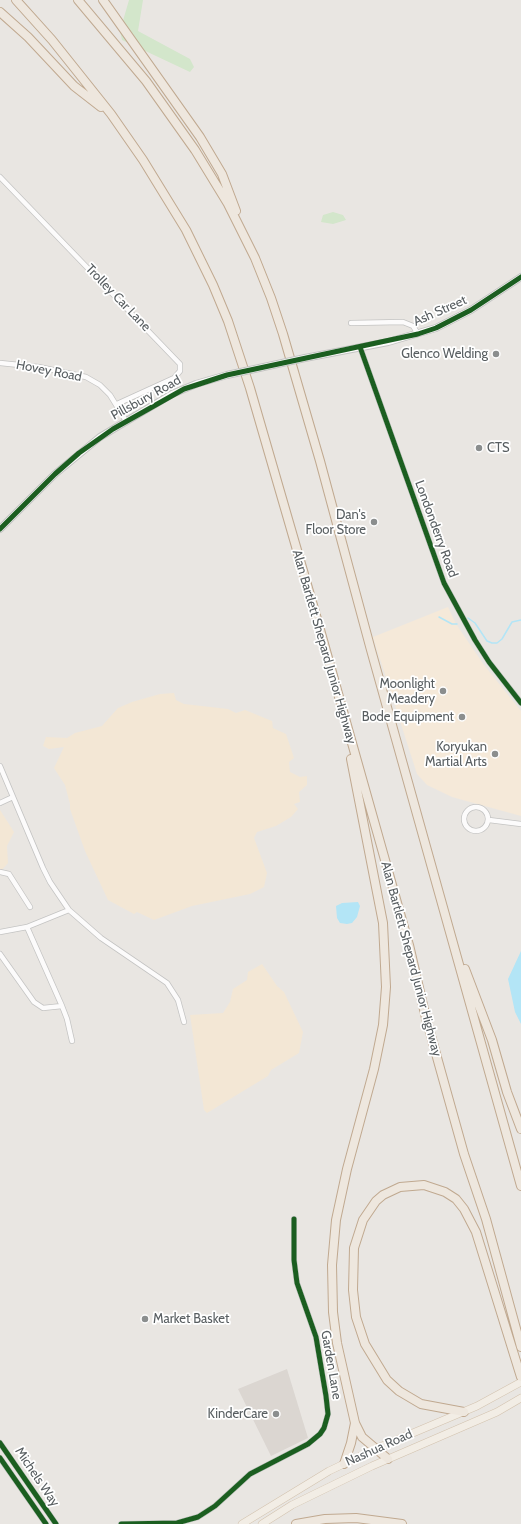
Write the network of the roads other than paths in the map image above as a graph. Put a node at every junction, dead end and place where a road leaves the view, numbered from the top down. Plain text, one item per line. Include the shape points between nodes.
1 (16, 0) edge
2 (78, 0) edge
3 (103, 0) edge
4 (0, 12) edge
5 (111, 114) junction
6 (0, 177) edge
7 (241, 229) junction
8 (521, 277) edge
9 (351, 323) dead end
10 (418, 334) junction
11 (360, 347) junction
12 (0, 363) edge
13 (117, 404) junction
14 (126, 421) junction
15 (0, 529) edge
16 (521, 703) edge
17 (340, 704) junction
18 (0, 766) edge
19 (13, 797) junction
20 (0, 803) edge
21 (489, 820) junction
22 (521, 824) edge
23 (0, 872) edge
24 (30, 907) dead end
25 (69, 910) junction
26 (447, 920) junction
27 (27, 927) junction
28 (0, 932) edge
29 (0, 954) edge
30 (62, 1006) junction
31 (184, 1022) dead end
32 (72, 1041) dead end
33 (521, 1129) edge
34 (521, 1186) edge
35 (294, 1219) dead end
36 (521, 1347) edge
37 (521, 1377) edge
38 (521, 1382) edge
39 (521, 1398) edge
40 (464, 1412) junction
41 (355, 1423) junction
42 (0, 1442) edge
43 (375, 1448) junction
44 (0, 1458) edge
45 (388, 1459) junction
46 (344, 1464) junction
47 (46, 1524) edge
48 (56, 1524) edge
49 (121, 1524) edge
50 (242, 1524) edge
51 (262, 1524) edge
52 (296, 1524) edge
53 (402, 1524) edge

1 - 5 highway, Alan Bartlett Shepard Junior Highway via 52,40
2 - 7 highway via 142,76 176,123
3 - 7 highway via 178,104 222,174
4 - 5 highway via 28,37 74,86
5 - 17 highway, Alan Bartlett Shepard Junior Highway via 186,230 228,321 250,388
6 - 13 street, Trolley Car Lane via 180,364 180,371 174,378
7 - 26 highway via 255,258 283,334
8 - 10 street, Ash Street via 471,310
9 - 10 street via 403,322 413,326
10 - 11 street, Ash Street
11 - 14 street, Pillsbury Road, bridge via 227,375 184,389
11 - 16 street, Londonderry Road via 444,583 489,662
12 - 13 street, Hovey Road via 39,367 86,377 100,385
13 - 14 street, Hovey Road
14 - 15 street, Pillsbury Road via 95,441 55,474
17 - 36 highway, Alan Bartlett Shepard Junior Highway via 464,1154 486,1219
17 - 41 highway via 378,890 386,968 378,1051 342,1189 334,1247 334,1326
18 - 19 street
19 - 20 street
19 - 25 street via 50,882
21 - 21 street via 487,812 476,807 466,812 464,820 470,830 478,832 485,828
21 - 22 street
23 - 24 street via 10,874
25 - 27 street
25 - 31 street via 101,938 167,983 178,1000
26 - 33 highway via 492,1040
26 - 34 highway
27 - 28 street
27 - 30 street
29 - 30 street via 34,1002 43,1008
30 - 32 street
35 - 49 street, Garden Lane via 294,1260 298,1283 316,1337 326,1396 328,1414 324,1428 308,1444 250,1474 215,1506 198,1517 177,1523
37 - 40 highway via 476,1232 464,1209 456,1199 428,1186 408,1186 383,1195 362,1220 354,1248 353,1290 356,1318 365,1344 386,1380 399,1391 421,1404
38 - 40 main road, Nashua Road
39 - 45 main road, Nashua Road via 497,1412
40 - 43 main road, Nashua Road
41 - 43 highway via 362,1437
41 - 46 highway
42 - 48 street, Michels Way
43 - 45 highway
43 - 46 main road, Nashua Road
44 - 47 street, Michels Way
45 - 51 main road, Nashua Road via 292,1505
46 - 50 main road, Nashua Road via 300,1487
52 - 53 highway via 325,1519 356,1518

